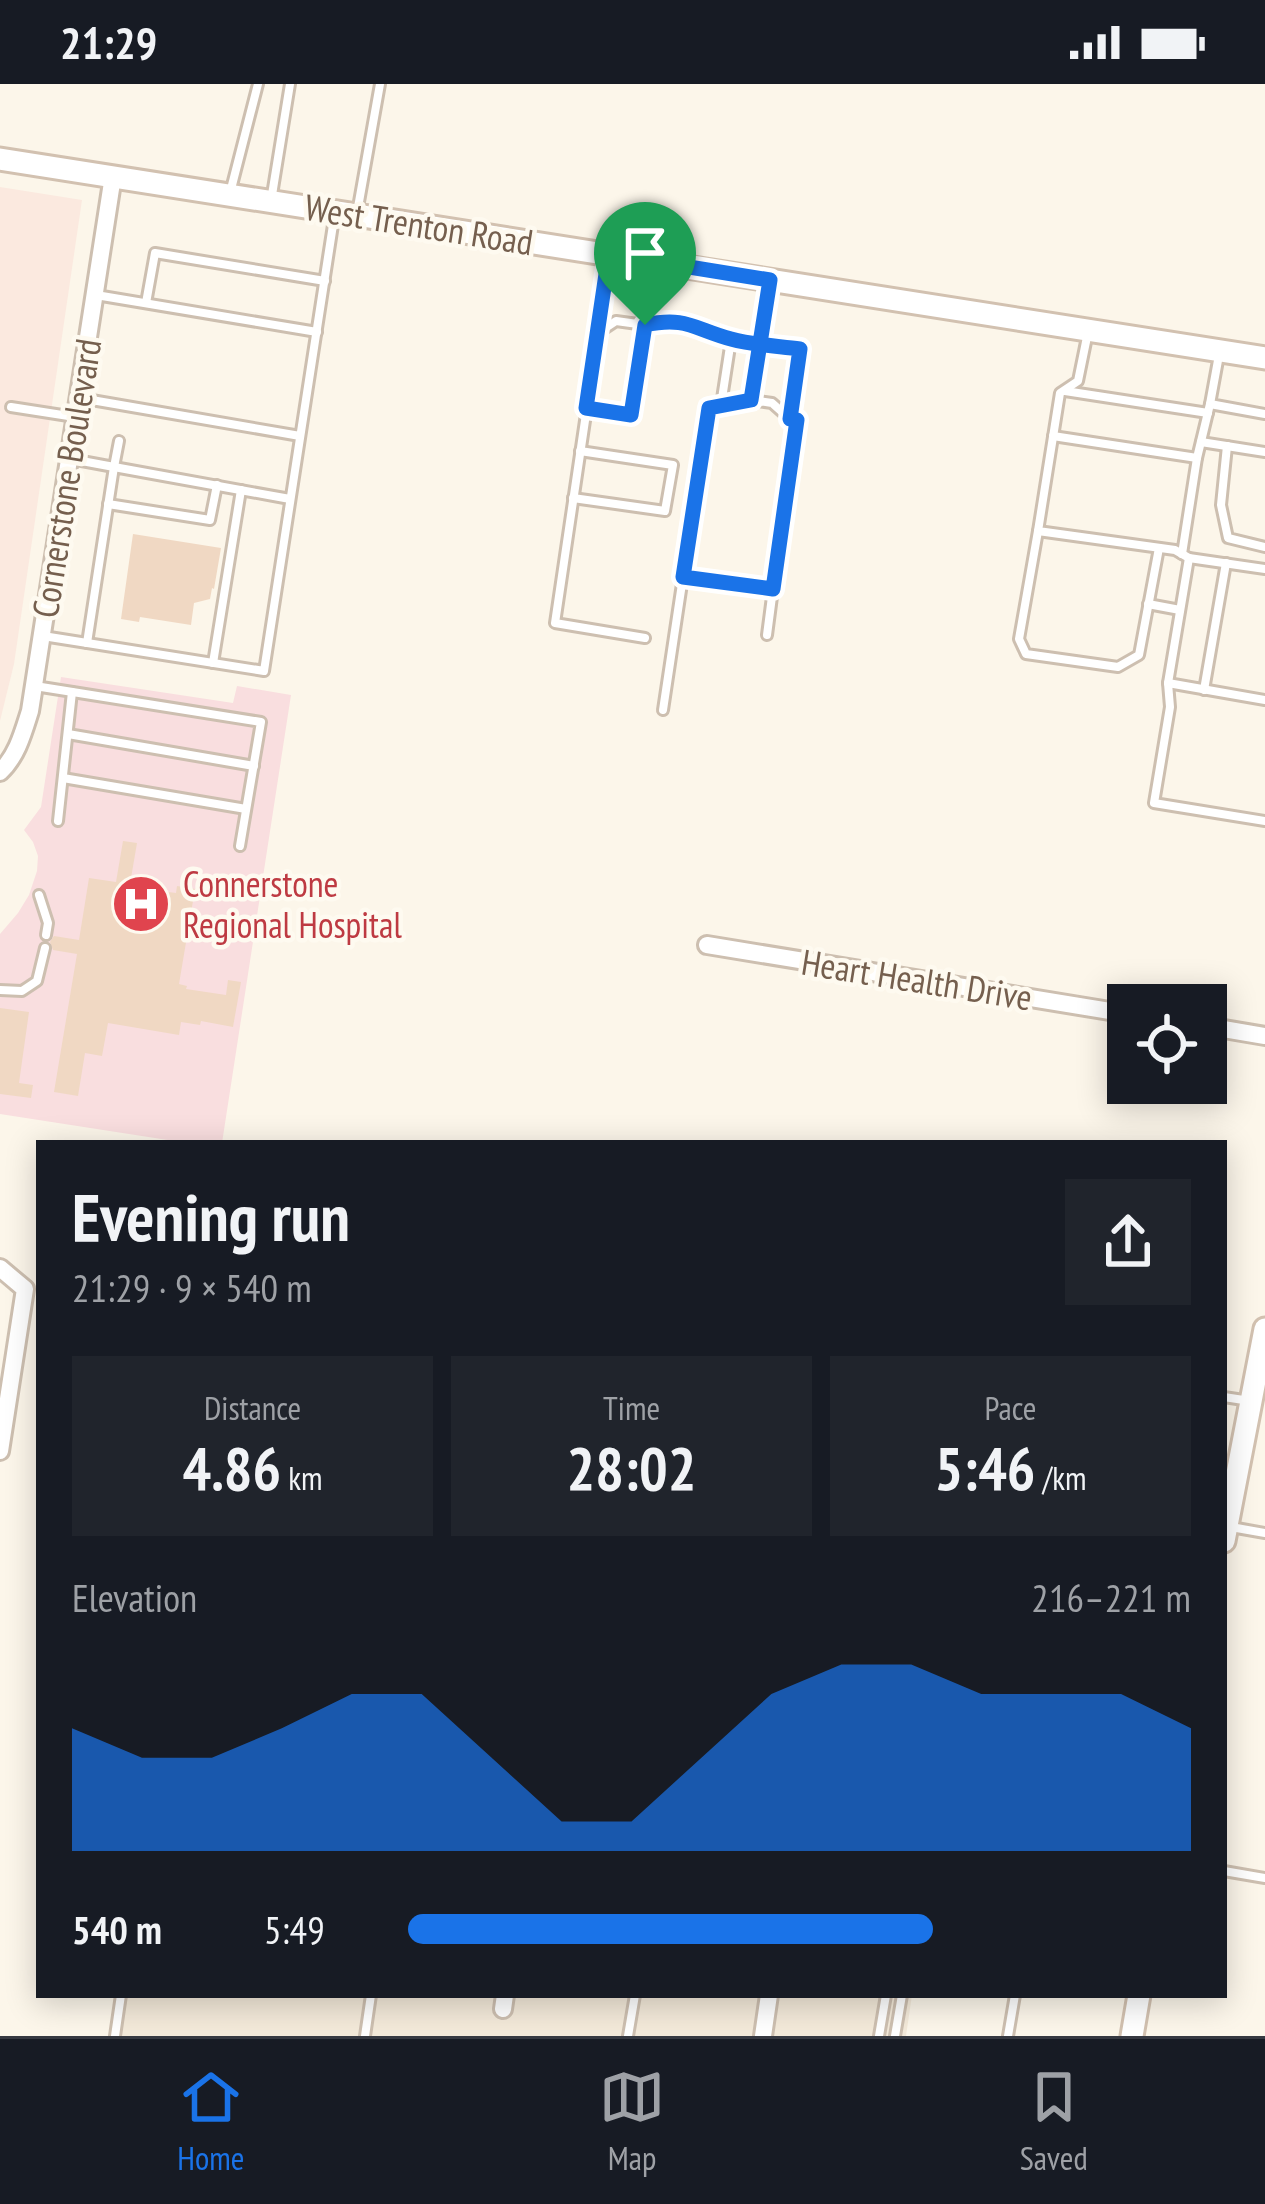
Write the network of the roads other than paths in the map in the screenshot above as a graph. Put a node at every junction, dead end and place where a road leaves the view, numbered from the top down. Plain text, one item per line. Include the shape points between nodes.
1 (258, 84) edge
2 (290, 84) edge
3 (380, 84) edge
4 (0, 160) edge
5 (113, 176) junction
6 (230, 194) junction
7 (271, 201) junction
8 (346, 213) junction
9 (609, 254) junction
10 (770, 280) junction
11 (325, 281) junction
12 (95, 295) junction
13 (146, 303) junction
14 (645, 325) junction
15 (1089, 330) junction
16 (317, 332) junction
17 (598, 333) junction
18 (731, 340) junction
19 (760, 344) junction
20 (1220, 350) junction
21 (1265, 358) edge
22 (1064, 390) junction
23 (79, 398) junction
24 (751, 400) junction
25 (721, 405) junction
26 (11, 407) dead end
27 (586, 408) junction
28 (1209, 409) junction
29 (1265, 415) edge
30 (76, 417) junction
31 (790, 419) junction
32 (1264, 425) edge
33 (301, 436) junction
34 (1053, 436) junction
35 (119, 441) dead end
36 (1201, 442) junction
37 (1227, 446) junction
38 (1262, 448) edge
39 (580, 451) junction
40 (1197, 458) junction
41 (69, 459) junction
42 (114, 467) junction
43 (217, 485) junction
44 (242, 490) junction
45 (573, 498) junction
46 (290, 499) junction
47 (108, 504) junction
48 (1038, 531) junction
49 (1265, 547) edge
50 (1159, 548) junction
51 (1185, 555) junction
52 (1226, 563) junction
53 (1265, 569) edge
54 (683, 577) junction
55 (773, 589) junction
56 (1148, 604) junction
57 (1180, 610) junction
58 (767, 635) dead end
59 (42, 636) junction
60 (645, 638) dead end
61 (87, 643) junction
62 (213, 663) junction
63 (1168, 683) junction
64 (34, 686) junction
65 (1204, 689) junction
66 (72, 692) junction
67 (1265, 700) edge
68 (663, 710) dead end
69 (68, 734) junction
70 (254, 766) junction
71 (0, 772) edge
72 (63, 778) junction
73 (246, 809) junction
74 (58, 821) dead end
75 (1265, 821) edge
76 (240, 846) dead end
77 (39, 896) dead end
78 (46, 935) dead end
79 (707, 945) dead end
80 (45, 948) dead end
81 (0, 990) edge
82 (1107, 1011) edge
83 (1227, 1030) edge
84 (1265, 1036) edge
85 (0, 1268) edge
86 (1264, 1337) edge
87 (6, 1380) edge
88 (1227, 1397) edge
89 (1251, 1401) junction
90 (0, 1451) edge
91 (1227, 1524) edge
92 (1265, 1533) edge
93 (1227, 1534) edge
94 (1227, 1872) edge
95 (1265, 1878) edge
96 (121, 1998) edge
97 (371, 1998) edge
98 (634, 1998) edge
99 (769, 1998) edge
100 (885, 1998) edge
101 (901, 1998) edge
102 (1014, 1998) edge
103 (1138, 1998) edge
104 (115, 2036) edge
105 (365, 2036) edge
106 (628, 2036) edge
107 (763, 2036) edge
108 (879, 2036) edge
109 (895, 2036) edge
110 (1008, 2036) edge
111 (1132, 2036) edge

1 - 6 lane
2 - 7 lane
3 - 8 lane
4 - 5 main road, West Trenton Road
5 - 6 main road, West Trenton Road
5 - 12 street, Cornerstone Boulevard
6 - 7 main road, West Trenton Road
7 - 8 main road, West Trenton Road
8 - 9 main road, West Trenton Road
8 - 11 lane
9 - 10 main road, West Trenton Road
9 - 17 lane
10 - 15 main road, West Trenton Road
10 - 19 lane
11 - 13 lane via 155,253
11 - 16 lane
12 - 13 lane
12 - 23 street, Cornerstone Boulevard
13 - 16 lane
14 - 17 lane via 616,321
14 - 18 lane via 688,323
14 - 27 lane via 631,415
15 - 20 main road, West Trenton Road
15 - 22 lane via 1078,381
16 - 33 lane
17 - 27 lane
18 - 19 lane
18 - 25 lane
19 - 24 lane
19 - 31 lane via 800,349
20 - 21 main road, West Trenton Road
20 - 28 lane
22 - 28 lane
22 - 34 lane
23 - 30 street, Cornerstone Boulevard
23 - 33 lane
24 - 25 lane
24 - 31 lane
25 - 54 lane via 709,408
26 - 30 lane
27 - 39 lane
28 - 29 lane
28 - 36 lane
29 - 32 lane
30 - 41 street, Cornerstone Boulevard
31 - 55 lane via 797,420
33 - 46 lane
34 - 40 lane
34 - 48 lane
35 - 42 lane
36 - 37 lane
36 - 40 lane
37 - 38 lane
37 - 49 lane via 1221,506 1228,538
39 - 45 lane
39 - 45 lane via 673,465 665,511
40 - 51 lane
41 - 42 lane
41 - 59 street, Cornerstone Boulevard
42 - 43 lane
42 - 47 lane
43 - 44 lane
43 - 47 lane via 210,520
44 - 46 lane
44 - 62 lane
45 - 60 lane via 555,623
46 - 62 lane via 264,670
47 - 61 lane
48 - 50 lane
48 - 56 lane via 1019,639 1026,654 1118,667 1138,655
50 - 51 lane
50 - 56 lane
51 - 52 lane
51 - 57 lane
52 - 53 lane
52 - 65 lane
54 - 55 lane
54 - 68 lane
55 - 58 lane
56 - 57 lane
57 - 63 lane
59 - 61 lane
59 - 64 street, Cornerstone Boulevard
61 - 62 lane
63 - 65 lane
63 - 75 lane via 1154,802
64 - 66 lane
64 - 71 street, Cornerstone Boulevard via 21,741
65 - 67 lane
66 - 69 lane
66 - 70 lane via 261,722
69 - 70 lane
69 - 72 lane
70 - 73 lane
72 - 73 lane
72 - 74 lane
73 - 76 lane
77 - 78 lane
79 - 82 street, Heart Health Drive
80 - 81 lane via 37,981 22,991
83 - 84 street
85 - 87 street via 25,1288
86 - 89 main road
87 - 90 street
88 - 89 lane
89 - 91 main road
92 - 93 lane
94 - 95 lane
96 - 104 lane
97 - 105 lane
98 - 106 lane
99 - 107 street
100 - 108 lane
101 - 109 lane
102 - 110 lane
103 - 111 main road

